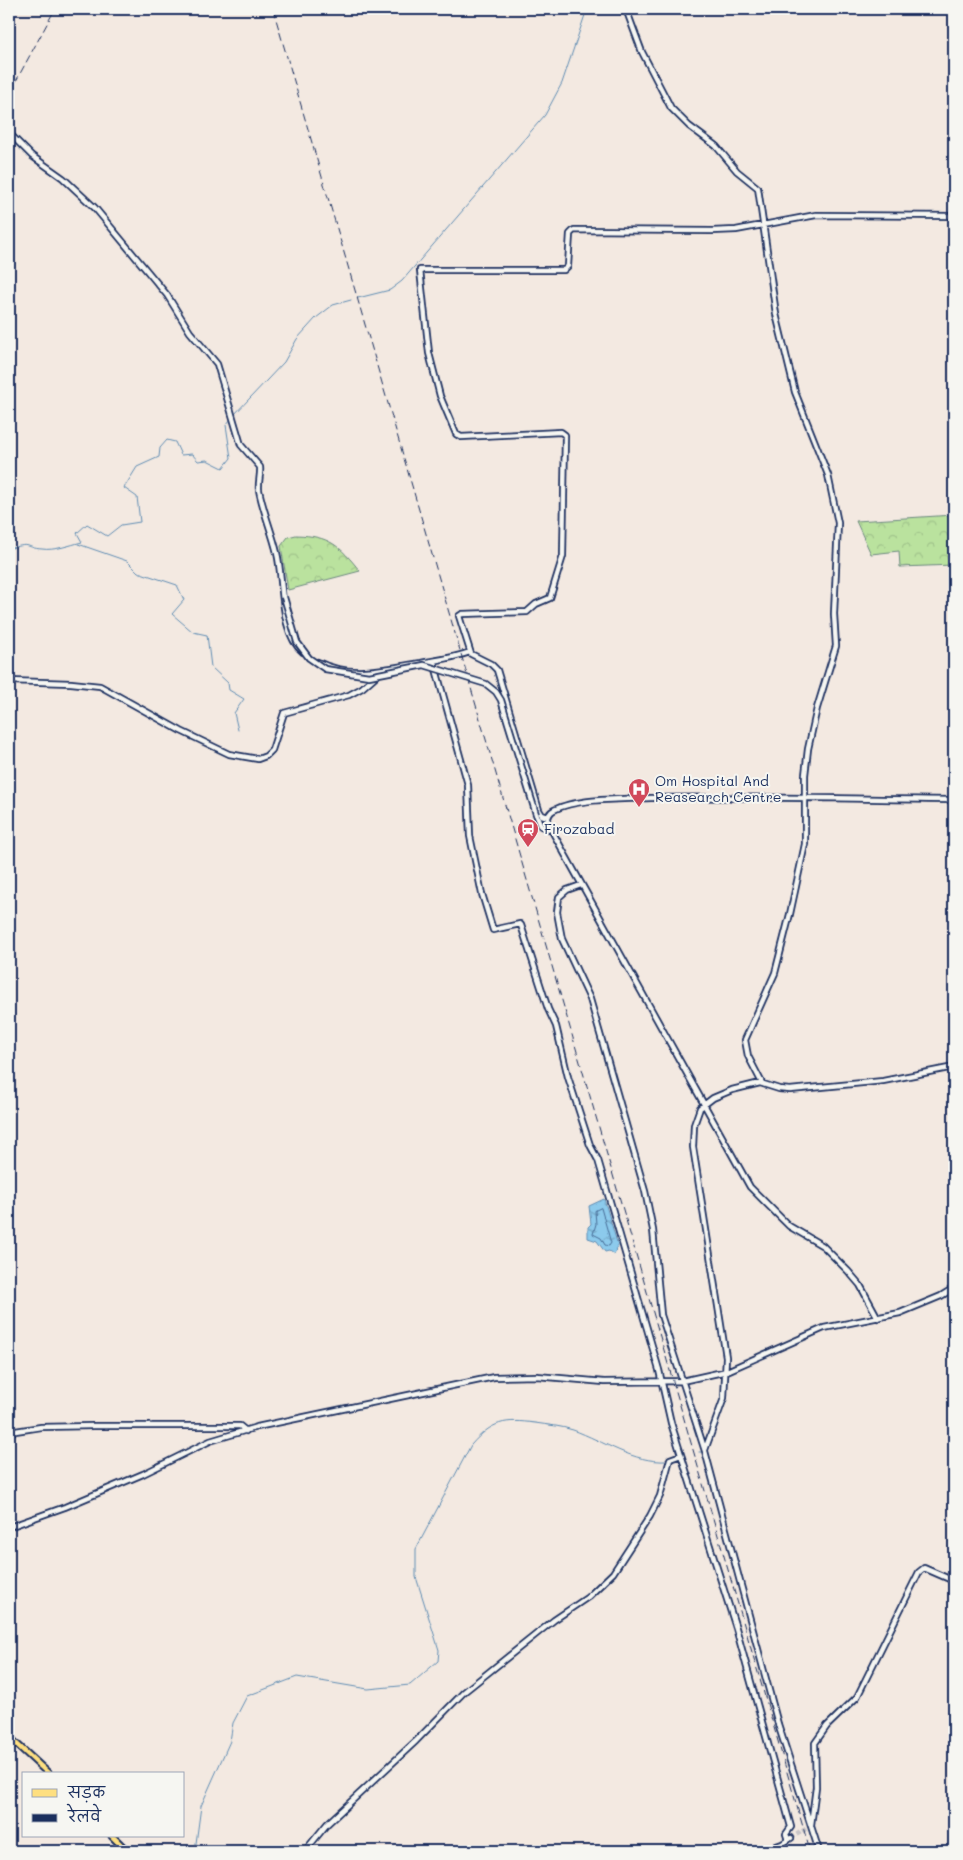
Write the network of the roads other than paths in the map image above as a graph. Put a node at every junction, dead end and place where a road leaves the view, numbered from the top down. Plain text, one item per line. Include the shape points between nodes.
1 (626, 9) edge
2 (9, 133) edge
3 (954, 216) edge
4 (765, 224) junction
5 (282, 591) junction
6 (470, 652) junction
7 (434, 662) junction
8 (382, 671) junction
9 (9, 681) edge
10 (806, 798) junction
11 (954, 800) edge
12 (548, 817) junction
13 (549, 829) junction
14 (581, 884) junction
15 (954, 1067) edge
16 (762, 1083) junction
17 (704, 1104) junction
18 (954, 1288) edge
19 (878, 1318) junction
20 (727, 1371) junction
21 (682, 1381) junction
22 (662, 1382) junction
23 (246, 1431) junction
24 (9, 1432) edge
25 (705, 1451) junction
26 (681, 1456) junction
27 (9, 1527) edge
28 (954, 1581) edge
29 (9, 1737) edge
30 (47, 1772) edge
31 (810, 1826) junction
32 (114, 1838) edge
33 (127, 1851) edge
34 (304, 1851) edge
35 (762, 1851) edge
36 (819, 1851) edge

1 - 4 street via 642,52 671,108 757,187
2 - 5 street via 96,208 217,364 242,447 260,467 259,488 278,557
3 - 4 street via 816,215
4 - 6 street via 712,231 574,230 570,234 568,266 564,270 420,270 429,352 440,396 456,434 460,437 560,432 565,437 563,556 551,597 527,612 460,614
4 - 10 street via 770,288 789,368 795,392 828,475 838,523 834,614 836,646 810,740
5 - 8 street via 291,635 299,648 326,666 365,672
5 - 13 street, bridge via 296,642 307,656 325,669 369,676 424,665 493,688 501,700 536,814 541,826
6 - 7 street
6 - 12 street via 497,670 538,810
7 - 8 street
7 - 22 street via 468,785 470,836 493,930 521,925 556,1026 590,1145 598,1160
8 - 9 street via 349,695 284,713 272,750 258,759 229,754 181,732 100,686
10 - 11 street
10 - 12 street via 599,800 554,810
10 - 16 street via 806,836 788,922 770,986 745,1040 748,1056
12 - 13 street
13 - 14 street
14 - 17 street
14 - 21 street via 559,897 559,926 590,999 645,1191 653,1230 660,1307
15 - 16 street via 882,1080 796,1089 780,1089
16 - 17 street via 732,1090
17 - 19 street via 755,1193 789,1226 823,1246 848,1271 860,1285
17 - 20 street via 696,1117 692,1138 720,1304
18 - 19 street via 900,1313
19 - 20 street via 824,1328
20 - 21 street
20 - 25 street via 724,1398
21 - 22 street
21 - 25 street
22 - 23 street via 604,1382 516,1375 494,1377
22 - 26 street
23 - 24 street via 240,1426 175,1424 41,1427
23 - 27 street via 210,1441 91,1496
25 - 31 street via 778,1724
26 - 34 street via 670,1459 657,1502 613,1573 588,1598 554,1620 462,1694 327,1824
26 - 35 street via 736,1628 791,1827 786,1834 789,1839
28 - 31 street via 924,1568 919,1572 858,1697 827,1726 816,1743 816,1787
29 - 30 main road
31 - 36 street
32 - 33 main road

